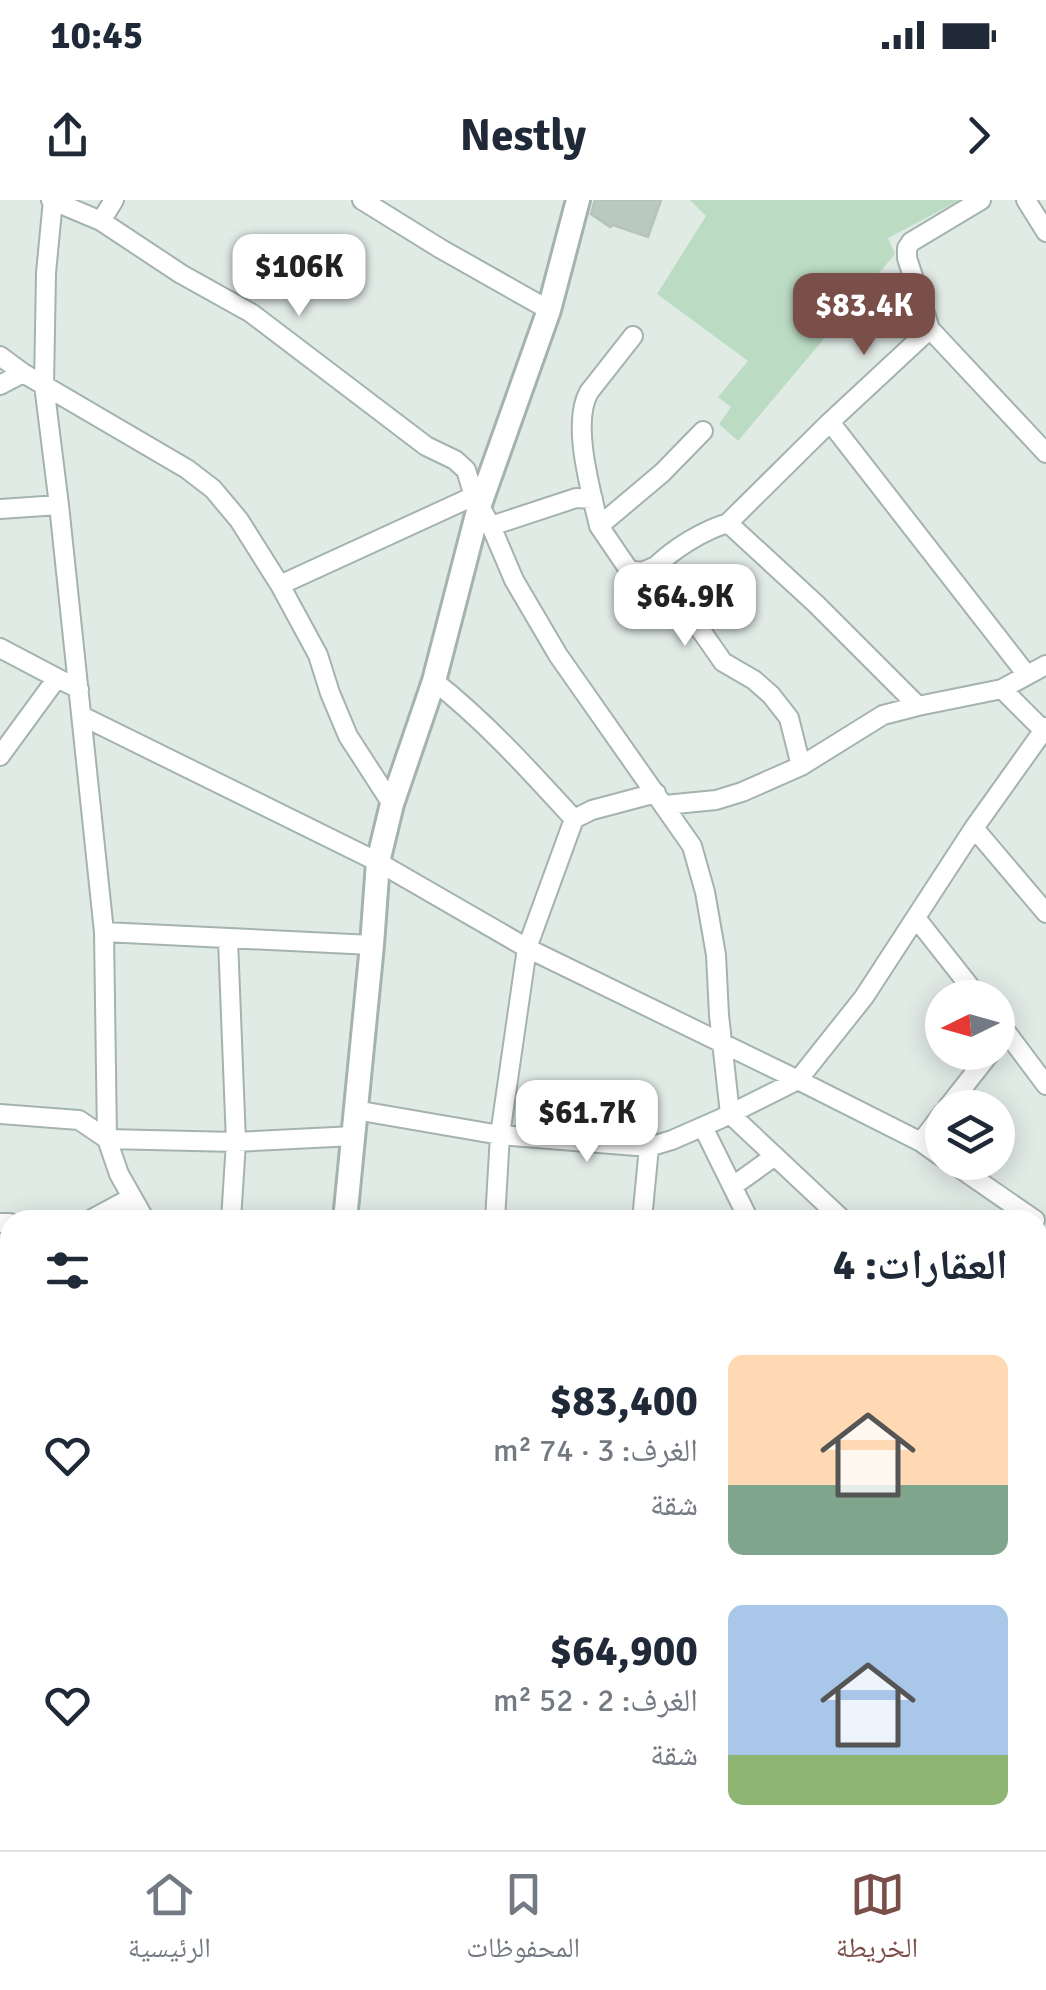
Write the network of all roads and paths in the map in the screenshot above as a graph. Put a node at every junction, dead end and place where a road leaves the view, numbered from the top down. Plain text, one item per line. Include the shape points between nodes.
1 (52, 200) edge
2 (114, 200) edge
3 (362, 200) edge
4 (578, 200) edge
5 (981, 200) edge
6 (1026, 200) edge
7 (101, 221) junction
8 (1046, 232) edge
9 (549, 310) junction
10 (930, 329) junction
11 (634, 336) dead end
12 (0, 356) edge
13 (23, 373) junction
14 (44, 384) junction
15 (0, 385) edge
16 (830, 422) junction
17 (703, 431) dead end
18 (1046, 453) edge
19 (593, 499) junction
20 (60, 505) junction
21 (0, 509) edge
22 (482, 509) junction
23 (728, 523) junction
24 (599, 526) junction
25 (656, 566) junction
26 (280, 585) junction
27 (0, 648) edge
28 (1046, 665) edge
29 (1027, 675) junction
30 (57, 678) junction
31 (434, 681) junction
32 (78, 689) junction
33 (1002, 689) junction
34 (918, 706) junction
35 (82, 716) junction
36 (1045, 729) edge
37 (0, 756) edge
38 (801, 766) junction
39 (660, 799) junction
40 (392, 804) junction
41 (574, 819) junction
42 (974, 828) junction
43 (378, 862) junction
44 (1046, 912) edge
45 (916, 918) junction
46 (104, 932) junction
47 (228, 940) junction
48 (372, 945) junction
49 (527, 948) junction
50 (965, 980) edge
51 (724, 1044) junction
52 (1015, 1049) edge
53 (977, 1070) edge
54 (798, 1080) junction
55 (1046, 1085) edge
56 (961, 1090) edge
57 (356, 1110) junction
58 (0, 1114) edge
59 (730, 1114) junction
60 (703, 1126) junction
61 (500, 1135) junction
62 (354, 1136) junction
63 (925, 1138) edge
64 (107, 1139) junction
65 (236, 1142) junction
66 (922, 1142) junction
67 (925, 1144) edge
68 (649, 1147) junction
69 (775, 1156) junction
70 (977, 1180) edge
71 (732, 1186) junction
72 (131, 1198) junction
73 (109, 1210) edge
74 (139, 1210) edge
75 (233, 1210) edge
76 (346, 1210) edge
77 (496, 1210) edge
78 (643, 1210) edge
79 (744, 1210) edge
80 (832, 1210) edge
81 (1020, 1210) edge

1 - 7 street
1 - 14 street
2 - 7 street
3 - 9 street
4 - 9 street
5 - 10 street via 907,248
6 - 8 street
7 - 22 street via 251,313 426,446 455,460
9 - 22 street
10 - 16 street
10 - 18 street
11 - 19 street via 584,400
12 - 13 street
13 - 14 street
13 - 15 street
14 - 20 street
14 - 26 street via 213,489
16 - 23 street
16 - 29 street
17 - 24 street
19 - 22 street
19 - 24 street
20 - 21 street
20 - 32 street
22 - 26 street
22 - 31 street
22 - 39 street via 558,655
23 - 25 street
23 - 34 street
24 - 25 street via 629,570
25 - 38 street via 723,662 754,680 789,718
26 - 40 street via 318,655 348,736
27 - 30 street
28 - 29 street
29 - 33 street
30 - 32 street
30 - 37 street
31 - 40 street
31 - 41 street
32 - 35 street
33 - 34 street
33 - 36 street
34 - 38 street via 883,715
35 - 43 street
35 - 46 street
36 - 42 street
38 - 39 street via 716,800
39 - 41 street
39 - 51 street via 692,846 705,892
40 - 43 street
41 - 49 street
42 - 44 street
42 - 45 street
43 - 48 street
43 - 49 street
45 - 50 street
45 - 54 street
46 - 47 street
46 - 64 street
47 - 48 street
47 - 65 street
48 - 57 street
49 - 51 street
49 - 61 street
51 - 54 street
51 - 59 street
52 - 55 street
53 - 56 street
54 - 59 street
54 - 66 street
57 - 61 street
57 - 62 street
58 - 64 street via 79,1120
59 - 60 street
59 - 69 street
60 - 68 street
60 - 71 street
61 - 68 street
61 - 77 street
62 - 65 street
62 - 76 street
63 - 66 street
64 - 65 street
64 - 72 street
65 - 75 street
66 - 67 street
68 - 78 street
69 - 71 street
69 - 80 street
70 - 81 street
71 - 79 street
72 - 73 street
72 - 74 street

